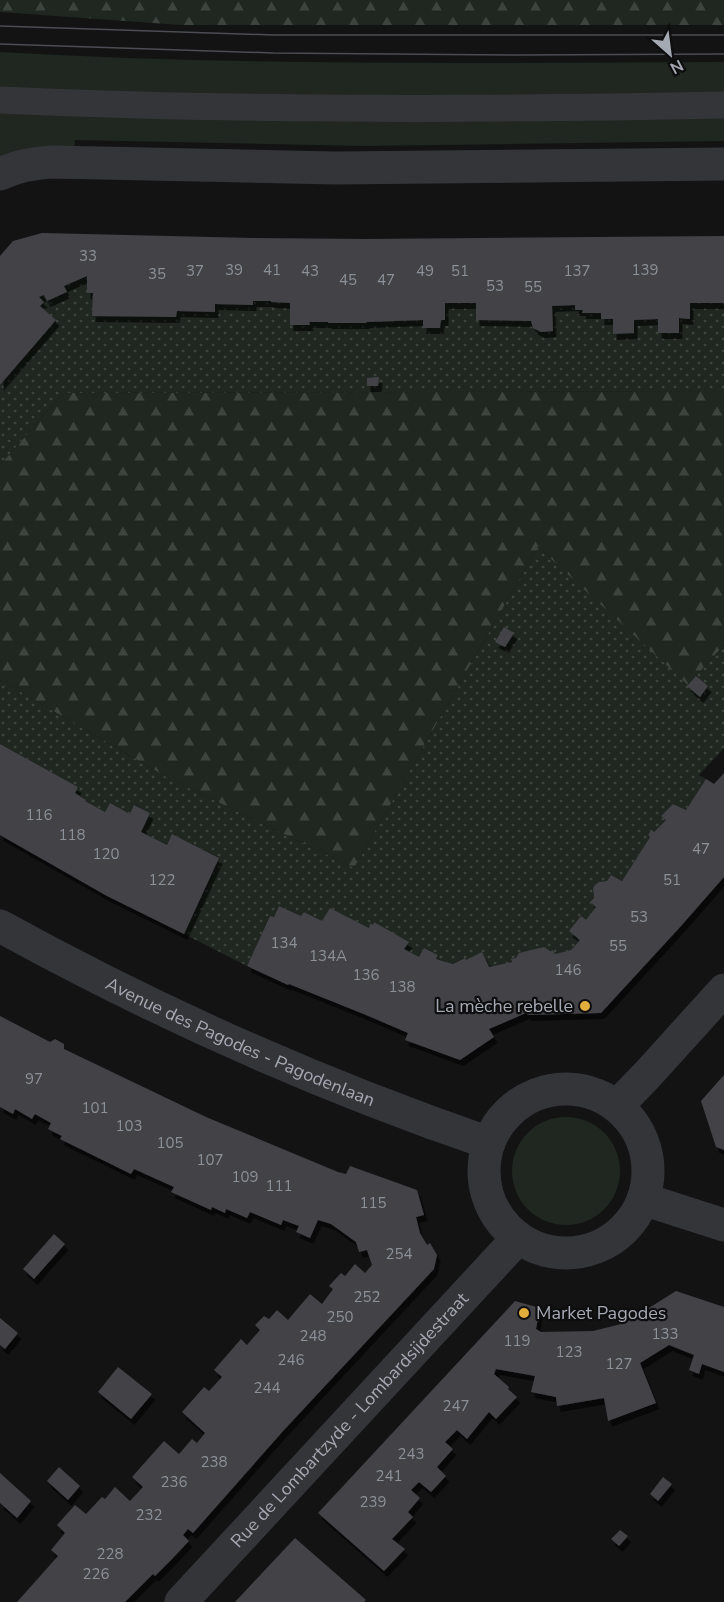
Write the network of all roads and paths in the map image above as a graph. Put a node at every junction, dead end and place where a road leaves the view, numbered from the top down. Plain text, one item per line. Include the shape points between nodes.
1 (0, 100) edge
2 (724, 105) edge
3 (724, 164) edge
4 (0, 174) edge
5 (0, 926) edge
6 (724, 990) edge
7 (616, 1106) junction
8 (489, 1143) junction
9 (643, 1198) junction
10 (724, 1224) edge
11 (518, 1238) junction
12 (181, 1602) edge

1 - 2 street via 255,108
3 - 4 street via 335,168 52,162 32,163
5 - 8 street, Avenue des Pagodes - Pagodenlaan via 79,969 263,1056
6 - 7 street
7 - 8 street via 576,1089 533,1096 514,1107 499,1123
7 - 9 street via 631,1120 647,1158
8 - 11 street via 484,1185 491,1206
9 - 10 street
9 - 11 street via 623,1230 591,1249 553,1252
11 - 12 street, Rue de Lombartzyde - Lombardsijdestraat

